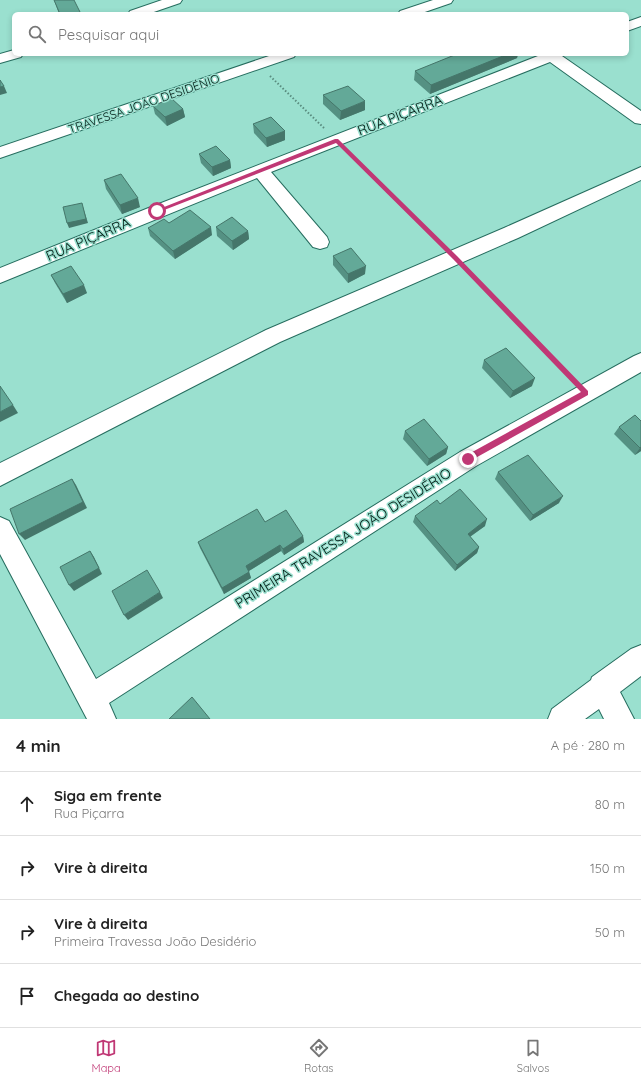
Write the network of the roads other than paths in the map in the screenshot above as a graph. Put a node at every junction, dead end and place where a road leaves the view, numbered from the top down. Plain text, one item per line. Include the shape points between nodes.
1 (175, 0) edge
2 (446, 0) edge
3 (141, 12) edge
4 (411, 12) edge
5 (641, 21) edge
6 (629, 26) edge
7 (12, 55) edge
8 (283, 56) edge
9 (551, 56) edge
10 (555, 56) edge
11 (0, 59) edge
12 (641, 119) edge
13 (0, 153) edge
14 (260, 170) junction
15 (641, 173) edge
16 (320, 242) dead end
17 (0, 276) edge
18 (641, 362) edge
19 (0, 476) edge
20 (0, 529) edge
21 (641, 659) edge
22 (602, 687) junction
23 (97, 709) edge
24 (562, 719) edge
25 (620, 719) edge

1 - 3 street
2 - 4 street
5 - 6 street
7 - 11 street
8 - 13 street, TRAVESSA JOÃO DESIDÉNIO
9 - 14 street, RUA PIÇARRA
10 - 12 street
14 - 16 street
14 - 17 street, RUA PIÇARRA
15 - 19 street via 455,258 273,336
18 - 23 street, PRIMEIRA TRAVESSA JOÃO DESIDÉRIO via 468,459
20 - 23 street
21 - 22 street
22 - 24 street
22 - 25 street

